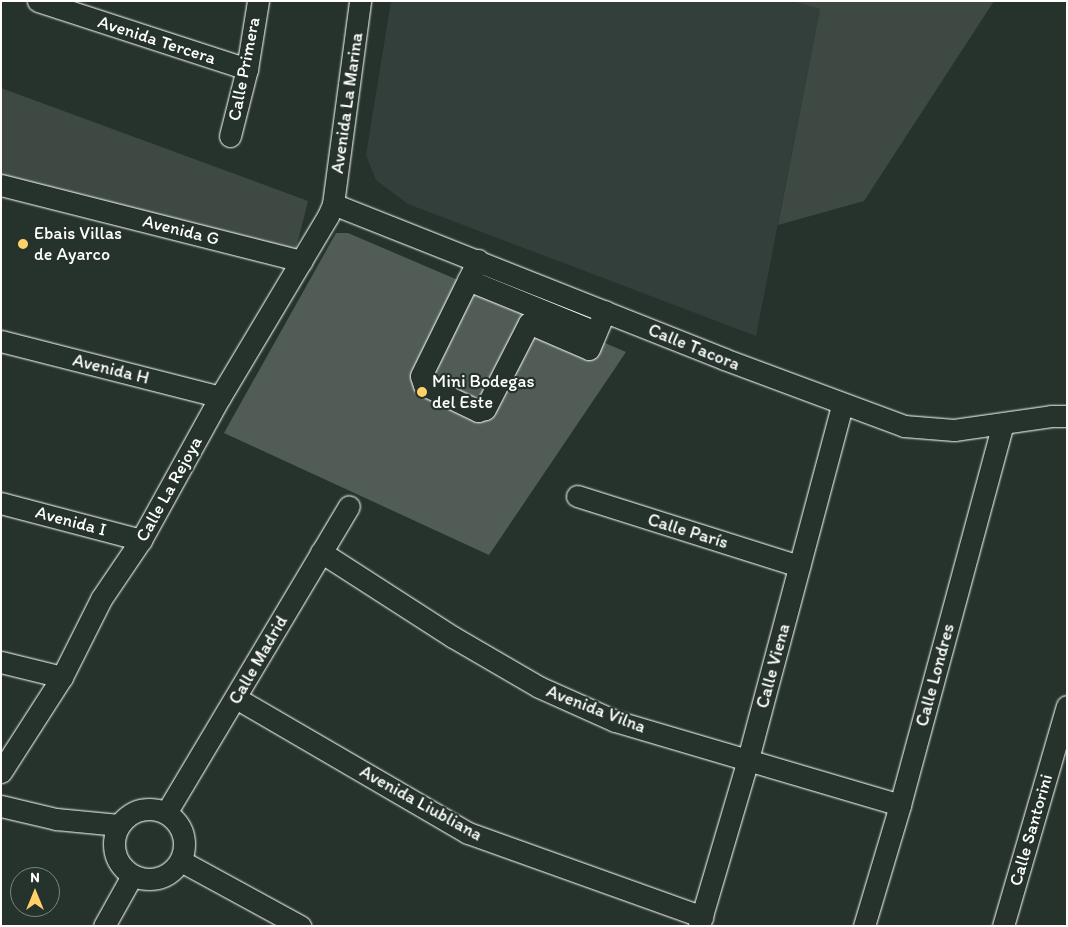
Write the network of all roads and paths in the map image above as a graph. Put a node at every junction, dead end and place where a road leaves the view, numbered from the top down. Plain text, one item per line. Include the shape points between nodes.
1 (38, 1) edge
2 (258, 1) edge
3 (360, 1) edge
4 (248, 69) junction
5 (230, 136) dead end
6 (1, 185) edge
7 (333, 204) junction
8 (478, 260) junction
9 (302, 261) junction
10 (468, 280) junction
11 (606, 312) junction
12 (596, 332) junction
13 (1, 341) edge
14 (220, 397) junction
15 (842, 405) junction
16 (1067, 416) edge
17 (1003, 424) junction
18 (577, 496) dead end
19 (1, 503) edge
20 (349, 506) dead end
21 (141, 540) junction
22 (321, 552) junction
23 (799, 566) junction
24 (1, 662) edge
25 (62, 677) junction
26 (236, 698) junction
27 (1067, 706) edge
28 (748, 759) junction
29 (1, 772) edge
30 (900, 805) junction
31 (1, 806) edge
32 (166, 813) junction
33 (56, 819) junction
34 (119, 825) junction
35 (113, 846) junction
36 (181, 861) junction
37 (132, 876) junction
38 (700, 922) edge
39 (104, 926) edge
40 (300, 926) edge
41 (864, 926) edge
42 (1003, 926) edge

1 - 4 street, Avenida Tercera
2 - 4 street, Calle Primera
3 - 7 street, Avenida La Marina
4 - 5 street, Calle Primera
6 - 9 street, Avenida G
7 - 8 street, Calle Tacora
7 - 9 street, Calle La Rejoya
8 - 10 street
8 - 11 street, Calle Tacora
9 - 14 street, Calle La Rejoya
10 - 12 street
10 - 12 street via 421,376 424,385 478,411 485,408 529,324 589,349
11 - 12 street
11 - 15 street, Calle Tacora
13 - 14 street, Avenida H
14 - 21 street, Calle La Rejoya
15 - 17 street, Calle Tacora via 904,426 954,430
15 - 23 street, Calle Viena
16 - 17 street, Calle Tacora
17 - 30 street, Calle Londres
18 - 23 street, Calle París
19 - 21 street, Avenida I
20 - 22 street, Calle Madrid
21 - 25 street, Calle La Rejoya via 101,599
22 - 26 street, Calle Madrid
22 - 28 street, Avenida Vilna via 452,637 539,687 615,721
23 - 28 street, Calle Viena
24 - 25 street
25 - 29 street, Calle La Rejoya
26 - 32 street, Calle Madrid
26 - 38 street, Avenida Liubliana via 468,833
27 - 42 street, Calle Santorini
28 - 30 street, Avenida Vilna
28 - 38 street, Calle Viena
30 - 41 street, Calle Londres
31 - 33 street
32 - 34 street via 140,810
32 - 36 street via 175,820 184,839
33 - 34 street
33 - 35 street
34 - 35 street
35 - 37 street via 122,868
36 - 37 street via 174,870 154,880
36 - 40 street
37 - 39 street

